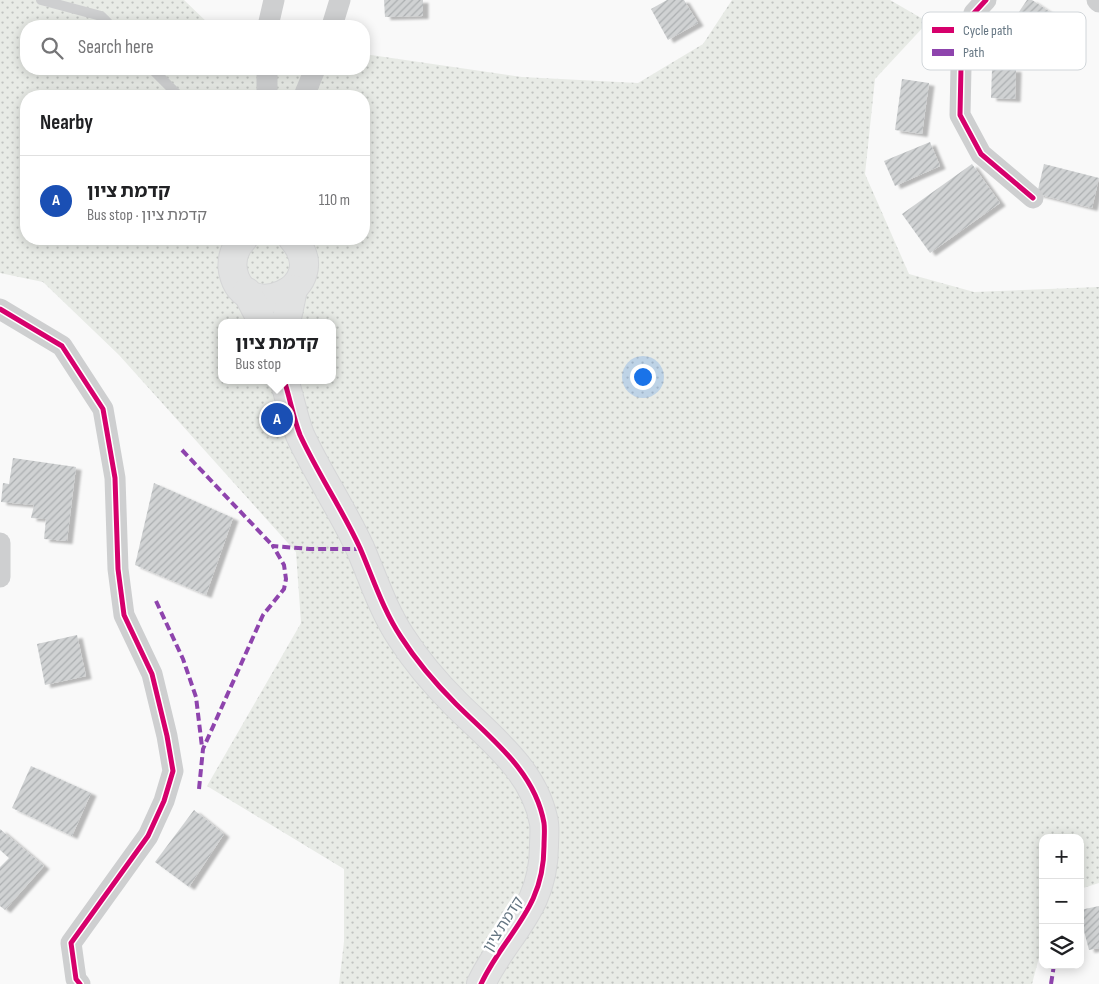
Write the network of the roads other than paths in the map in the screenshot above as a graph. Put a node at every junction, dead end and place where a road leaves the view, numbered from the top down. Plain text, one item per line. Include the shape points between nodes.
1 (42, 0) edge
2 (274, 0) edge
3 (340, 0) edge
4 (986, 0) edge
5 (975, 12) edge
6 (105, 20) edge
7 (269, 20) edge
8 (334, 20) edge
9 (961, 70) edge
10 (158, 75) edge
11 (266, 75) edge
12 (313, 75) edge
13 (173, 90) edge
14 (267, 90) edge
15 (306, 90) edge
16 (1033, 198) dead end
17 (239, 245) edge
18 (299, 245) edge
19 (293, 289) junction
20 (247, 292) junction
21 (0, 309) edge
22 (261, 319) edge
23 (287, 319) edge
24 (286, 384) edge
25 (0, 543) edge
26 (0, 577) edge
27 (80, 984) edge
28 (481, 984) edge

1 - 6 lane via 101,16
2 - 7 street
3 - 8 street
4 - 5 street
9 - 16 street via 960,115 981,154
10 - 13 lane
11 - 14 street
12 - 15 street
17 - 20 street via 232,265 236,280
18 - 19 street via 304,264
19 - 20 street via 269,299
19 - 23 street
20 - 22 street
21 - 27 street via 62,346 103,409 115,478 118,569 124,615 152,674 173,771 148,836 71,943 76,979
24 - 28 street, קדמת ציון via 299,432 344,516 400,636 424,671 514,762 533,788 544,824 544,858 539,886 526,915
25 - 26 street

